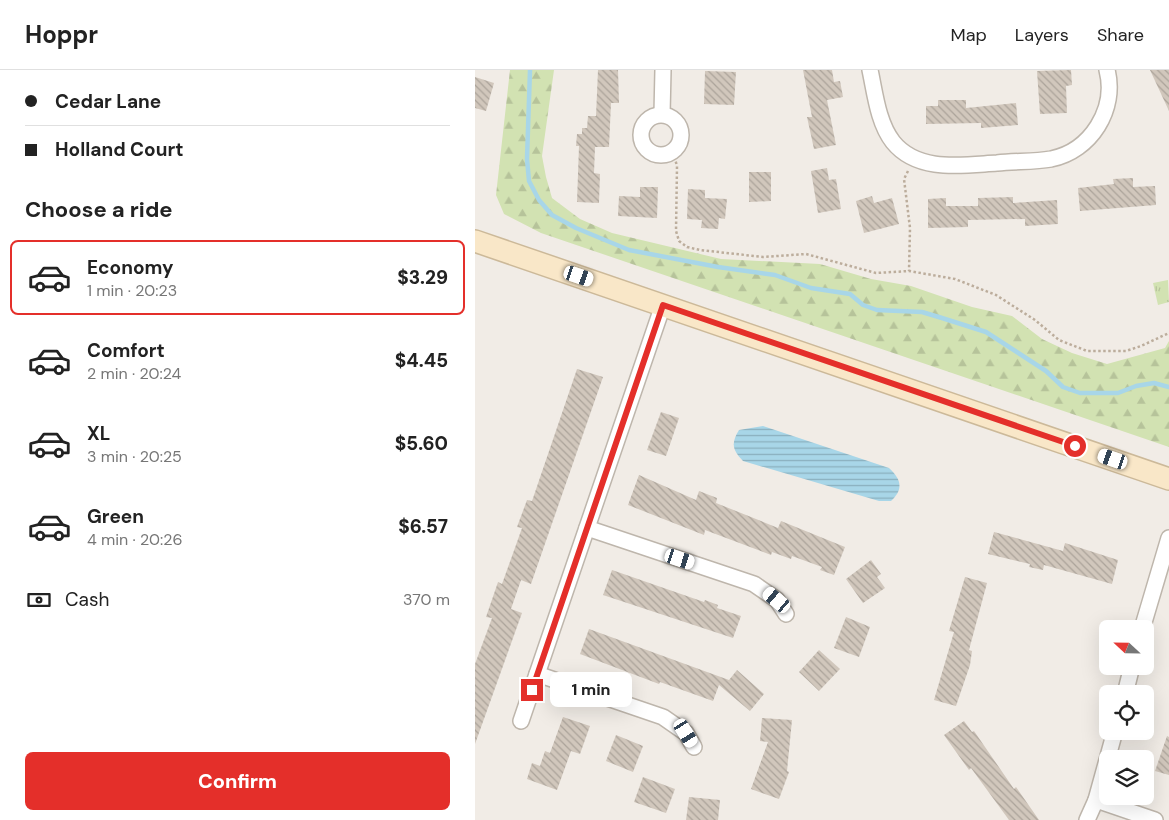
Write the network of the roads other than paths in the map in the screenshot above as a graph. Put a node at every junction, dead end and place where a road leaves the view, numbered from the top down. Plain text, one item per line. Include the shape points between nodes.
1 (663, 70) edge
2 (870, 70) edge
3 (1107, 70) edge
4 (662, 114) junction
5 (475, 241) edge
6 (663, 305) junction
7 (1169, 478) edge
8 (587, 528) junction
9 (1169, 538) edge
10 (786, 614) dead end
11 (1145, 620) edge
12 (537, 674) junction
13 (521, 721) dead end
14 (1113, 740) edge
15 (694, 747) dead end
16 (1096, 800) junction
17 (1087, 820) edge
18 (1155, 820) edge

1 - 4 street
2 - 3 street via 878,109 893,142 913,158 947,166 1051,159 1071,152 1082,145 1101,122 1109,96
4 - 4 street via 647,119 640,138 651,154 659,156 673,152 681,139 679,126 671,117
5 - 6 main road
6 - 7 main road
6 - 8 street
8 - 10 street via 754,584 777,600
8 - 12 street
9 - 11 street
12 - 13 street
12 - 15 street via 663,717 686,733
14 - 16 street
16 - 17 street
16 - 18 street

